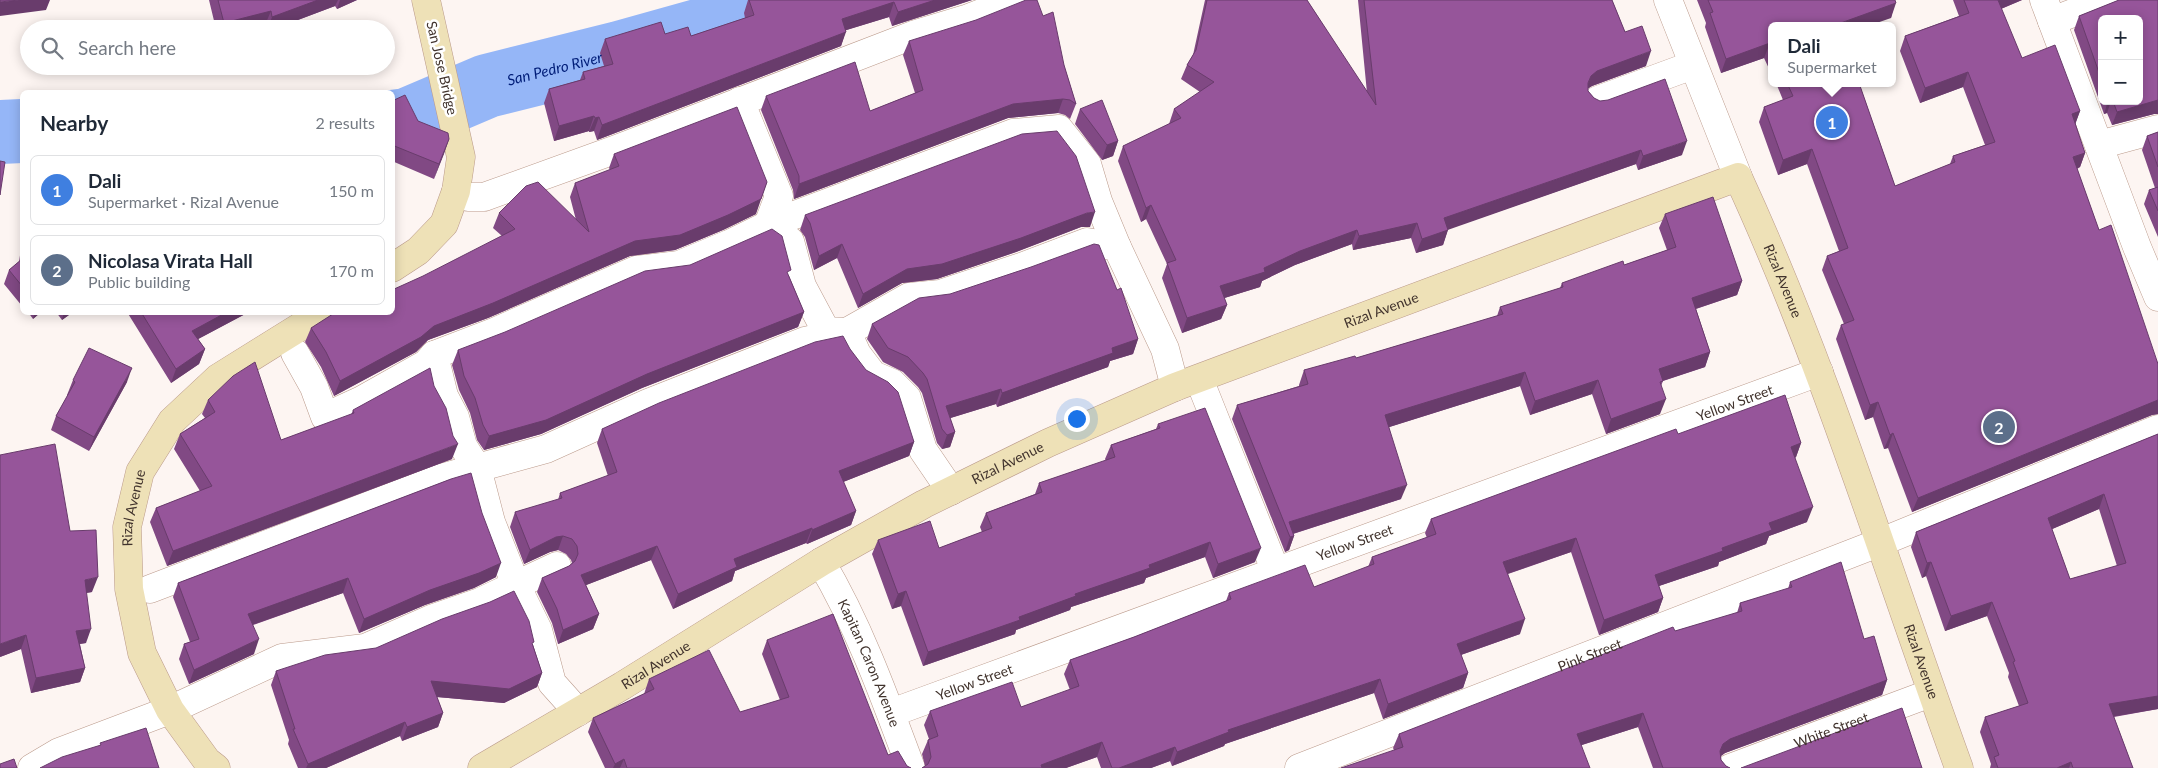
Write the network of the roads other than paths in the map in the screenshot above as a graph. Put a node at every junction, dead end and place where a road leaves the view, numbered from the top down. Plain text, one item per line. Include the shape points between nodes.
1 (426, 0) edge
2 (1015, 0) edge
3 (1668, 0) edge
4 (2107, 0) edge
5 (2048, 11) edge
6 (1693, 65) junction
7 (1598, 100) edge
8 (740, 101) junction
9 (2158, 129) edge
10 (2099, 146) junction
11 (1738, 177) junction
12 (456, 191) junction
13 (768, 225) junction
14 (2148, 243) edge
15 (1117, 246) junction
16 (395, 266) edge
17 (2158, 297) edge
18 (319, 315) edge
19 (847, 332) junction
20 (295, 353) dead end
21 (434, 355) junction
22 (1819, 372) junction
23 (1187, 383) junction
24 (2158, 429) edge
25 (476, 468) junction
26 (951, 491) junction
27 (1881, 542) junction
28 (821, 562) junction
29 (556, 566) dead end
30 (1276, 572) junction
31 (516, 585) junction
32 (150, 589) dead end
33 (1931, 693) junction
34 (170, 710) junction
35 (578, 712) junction
36 (891, 713) junction
37 (32, 768) edge
38 (216, 768) edge
39 (482, 768) edge
40 (911, 768) edge
41 (1299, 768) edge
42 (1730, 768) edge
43 (1959, 768) edge

1 - 12 main road, San Jose Bridge via 458,137 461,157
2 - 8 street
3 - 6 street
4 - 5 street
5 - 10 street
6 - 7 street
6 - 11 street
8 - 12 street via 484,197 468,197
8 - 13 street via 778,196
9 - 10 street
10 - 14 street
11 - 22 main road, Rizal Avenue via 1773,254
11 - 23 main road, Rizal Avenue
12 - 16 main road via 444,224 418,251
13 - 15 street via 1013,133 1059,129 1087,164 1098,202
13 - 19 street via 790,241 802,286 826,331
13 - 21 street via 679,265 636,270
14 - 17 street
15 - 19 street via 1086,242 940,294 909,296
15 - 23 street via 1165,349
18 - 34 main road, Rizal Avenue via 218,378 172,421 140,472 127,527 129,589 142,653
19 - 25 street via 805,341 648,403 546,449
19 - 26 street via 872,376 892,383 906,398 923,450
20 - 21 street via 314,387 325,417 426,364
21 - 25 street via 444,396
22 - 27 main road, Rizal Avenue
22 - 30 street, Yellow Street
23 - 26 main road, Rizal Avenue
23 - 30 street
24 - 27 street, Pink Street
25 - 31 street via 491,522
25 - 32 street
26 - 28 main road, Rizal Avenue
27 - 33 main road, Rizal Avenue
27 - 41 street, Pink Street
28 - 35 main road, Rizal Avenue
28 - 36 street, Kapitan Caron Avenue via 838,591
29 - 31 street
30 - 36 street, Yellow Street
31 - 34 street via 365,648 282,658
31 - 35 street via 538,630 552,683
33 - 42 street, White Street
33 - 43 main road, Rizal Avenue
34 - 37 street via 60,752
34 - 38 main road, Rizal Avenue
35 - 39 main road, Rizal Avenue
36 - 40 street, Kapitan Caron Avenue

